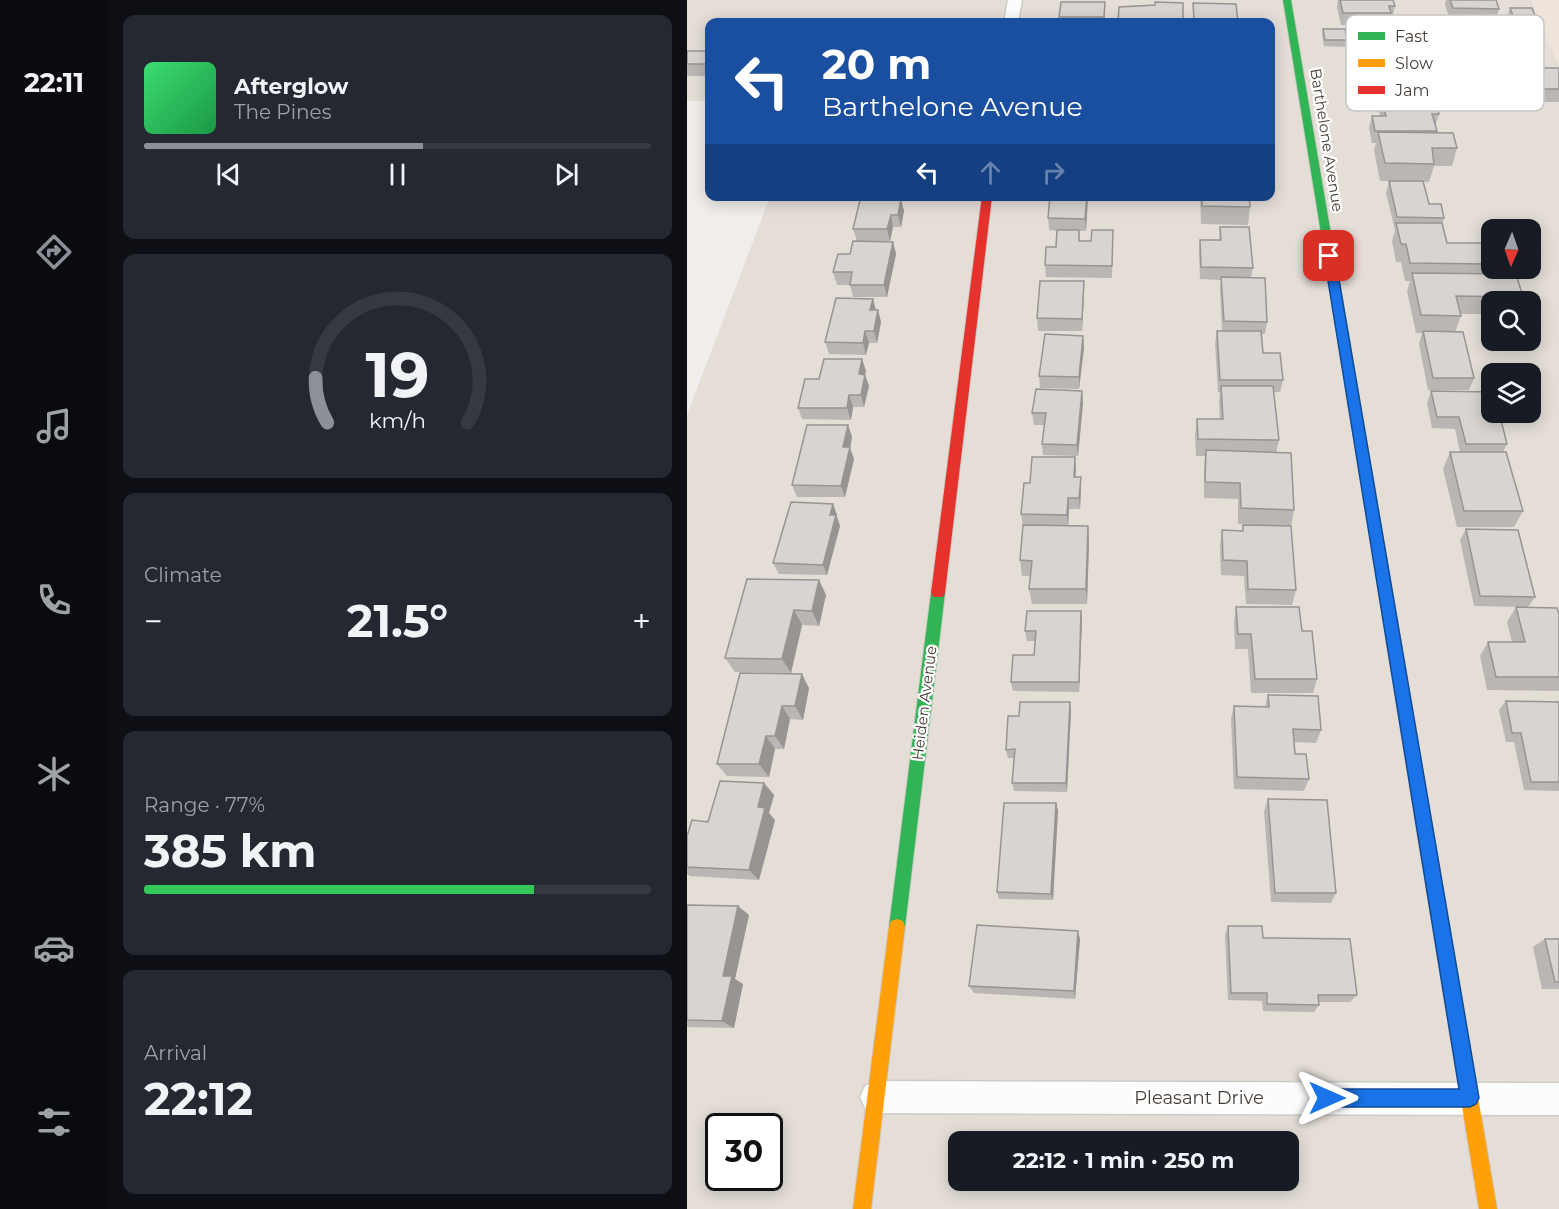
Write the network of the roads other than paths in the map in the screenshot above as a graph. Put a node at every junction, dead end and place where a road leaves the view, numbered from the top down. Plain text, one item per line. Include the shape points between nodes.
1 (1015, 0) edge
2 (1287, 0) edge
3 (1012, 18) edge
4 (986, 201) edge
5 (876, 1097) junction
6 (1470, 1098) junction
7 (1559, 1099) edge
8 (862, 1209) edge
9 (1488, 1209) edge

1 - 3 street
2 - 6 street, Barthelone Avenue
4 - 5 street, Heiden Avenue
5 - 6 street, Pleasant Drive
5 - 8 street, Heiden Avenue
6 - 7 street, Pleasant Drive
6 - 9 street, Barthelone Avenue

